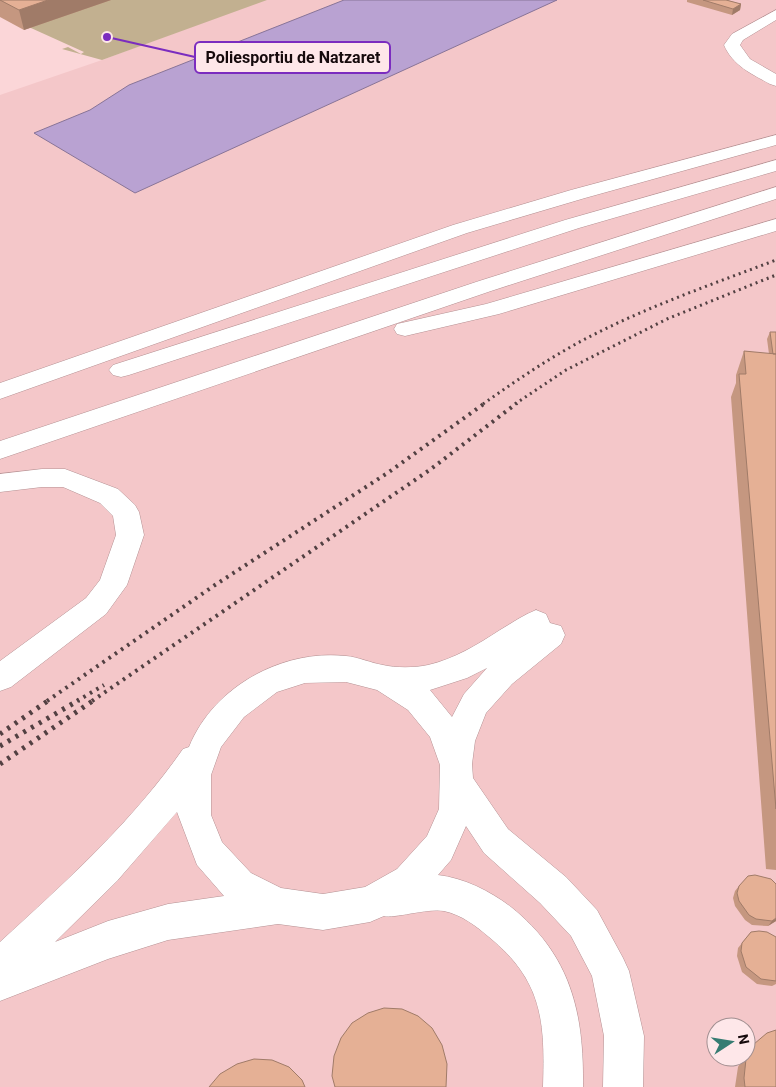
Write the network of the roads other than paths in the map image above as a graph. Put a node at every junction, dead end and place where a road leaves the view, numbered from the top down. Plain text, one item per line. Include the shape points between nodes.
1 (776, 14) edge
2 (768, 34) dead end
3 (738, 57) junction
4 (776, 81) edge
5 (776, 140) edge
6 (776, 165) edge
7 (776, 193) edge
8 (776, 225) edge
9 (246, 368) junction
10 (0, 391) edge
11 (0, 411) edge
12 (0, 450) edge
13 (0, 483) edge
14 (0, 678) edge
15 (385, 679) junction
16 (208, 739) junction
17 (456, 773) junction
18 (370, 904) junction
19 (278, 906) junction
20 (0, 967) edge
21 (0, 982) edge
22 (563, 1087) edge
23 (623, 1087) edge

1 - 3 street via 737,37 732,45
2 - 3 street via 742,43 737,49
3 - 4 street
5 - 10 street via 478,223
6 - 11 street via 572,224
7 - 9 street via 389,318
8 - 9 street via 491,309
9 - 12 street
13 - 14 street via 65,478 87,486 109,496 126,512 130,535 113,585 96,606
15 - 16 street via 346,669 305,670 266,683 232,707
15 - 17 street via 419,700 443,730
15 - 17 street via 426,679 456,670 543,628 478,699 457,744
16 - 19 street via 194,775 194,815 209,853 238,885
16 - 20 street via 174,792 136,838
17 - 18 street via 456,809 440,848 410,881
17 - 23 street via 496,841 553,890 584,923 610,970 624,1036
18 - 19 street via 323,912
18 - 22 street via 423,892 457,896 514,931 543,967 556,998 563,1030
19 - 21 street via 168,922 108,940

